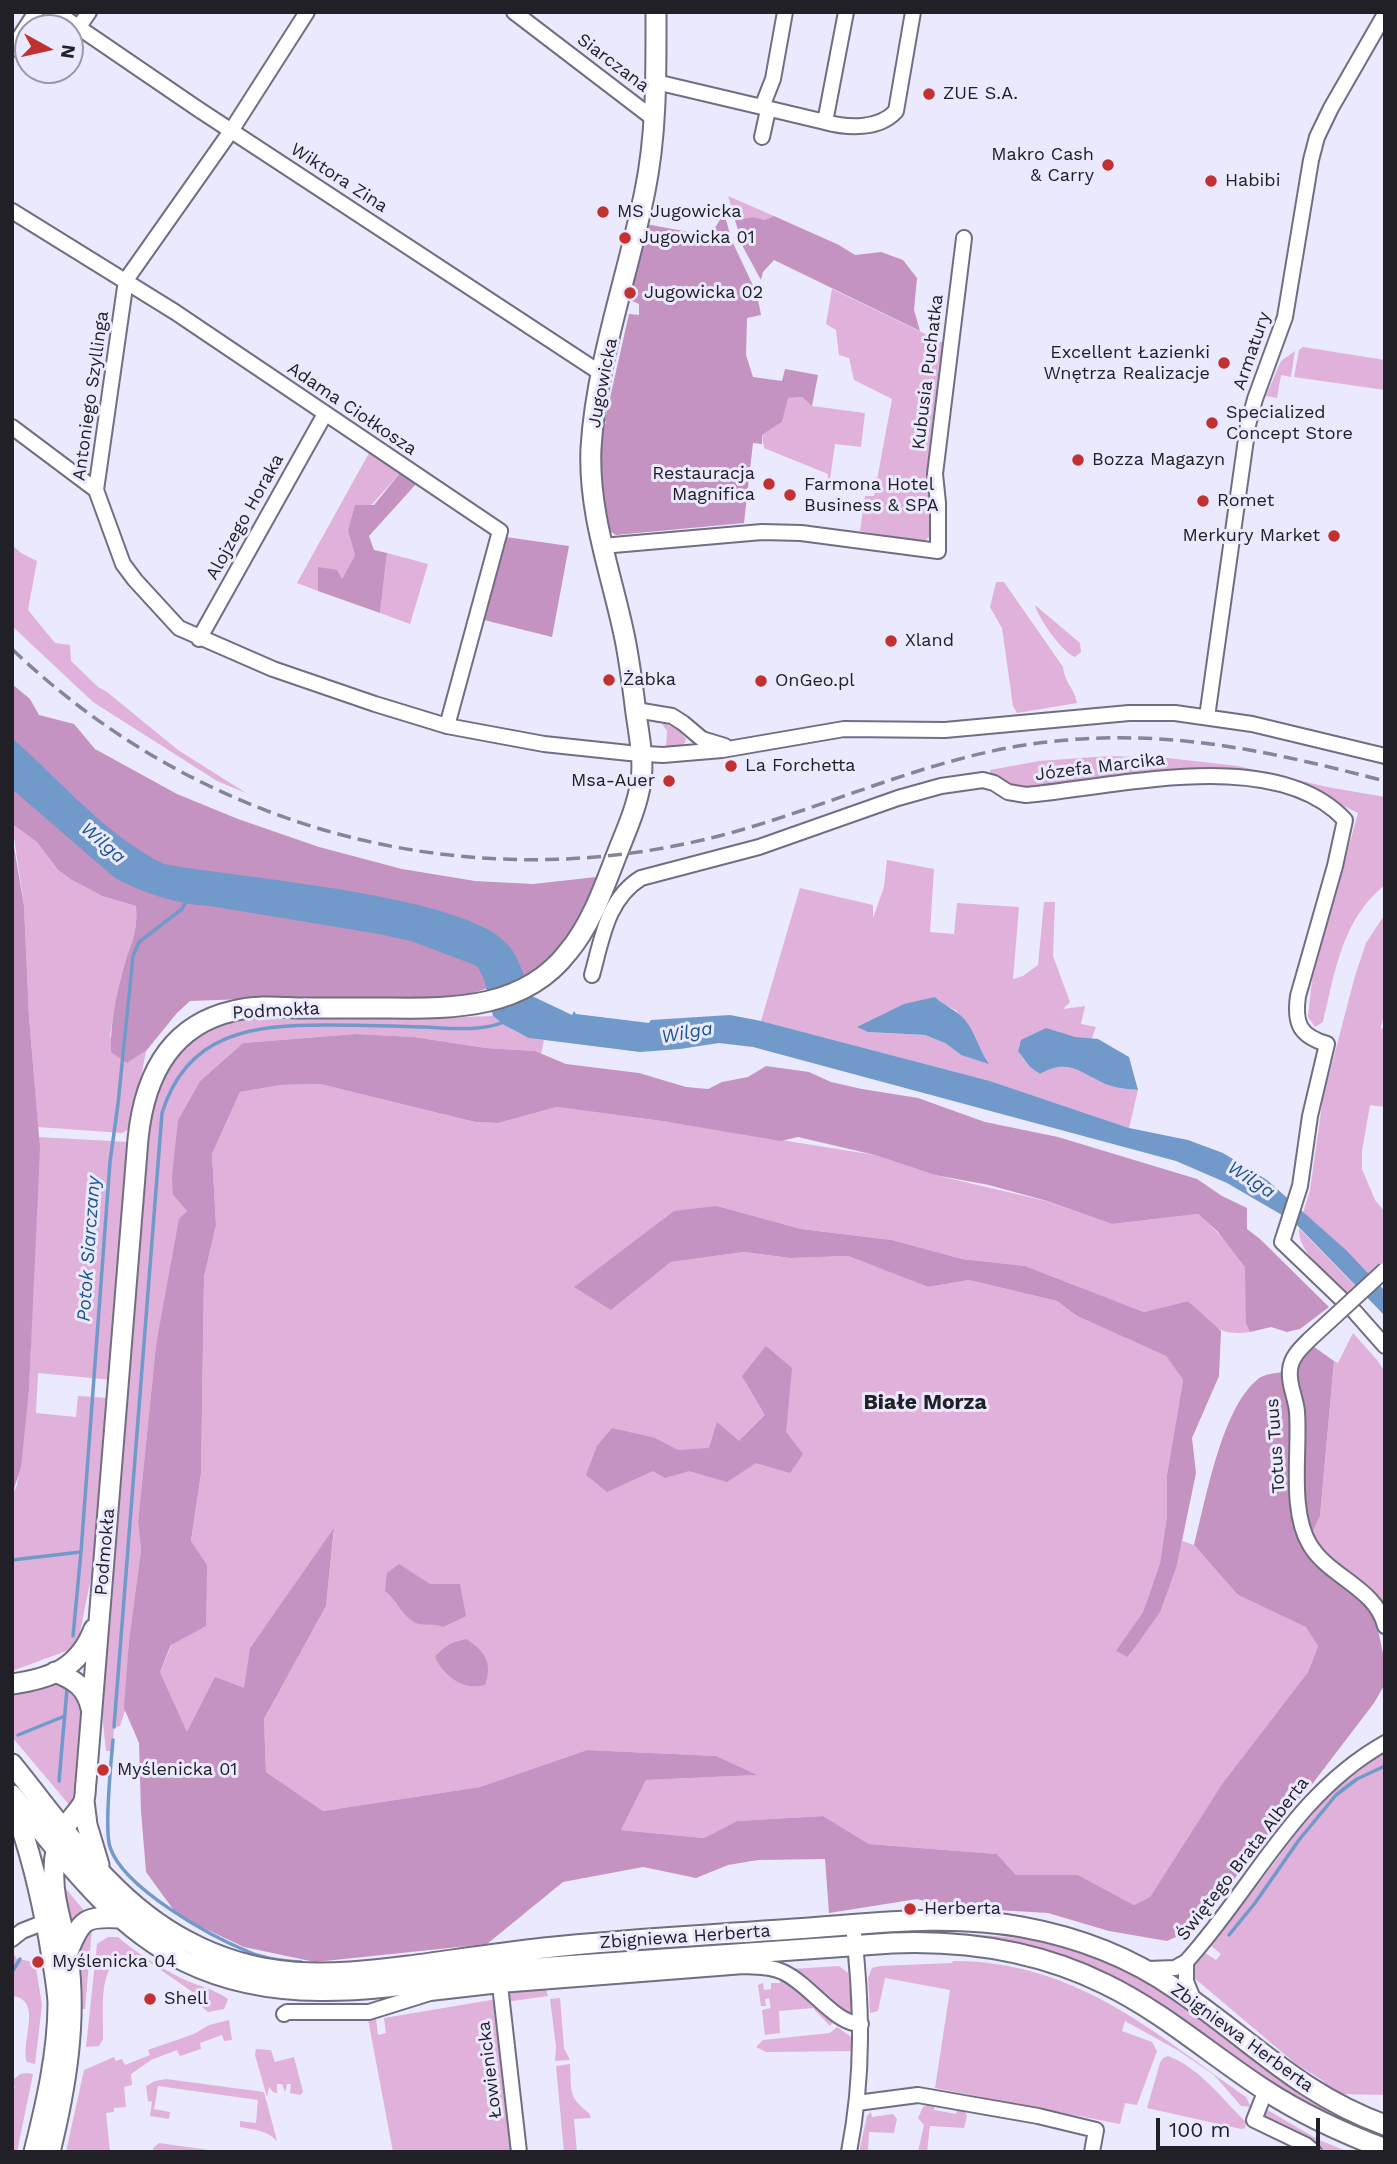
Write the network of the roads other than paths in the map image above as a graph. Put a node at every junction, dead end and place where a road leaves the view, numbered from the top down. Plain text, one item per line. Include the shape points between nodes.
1 (36, 12) edge
2 (306, 12) edge
3 (514, 12) edge
4 (656, 12) edge
5 (785, 12) edge
6 (846, 12) edge
7 (913, 12) edge
8 (1385, 14) edge
9 (84, 32) edge
10 (12, 49) edge
11 (656, 82) junction
12 (765, 109) junction
13 (654, 119) junction
14 (825, 122) junction
15 (231, 131) junction
16 (762, 137) dead end
17 (12, 211) edge
18 (964, 239) dead end
19 (126, 280) junction
20 (603, 374) junction
21 (325, 414) junction
22 (12, 427) edge
23 (96, 490) junction
24 (602, 546) junction
25 (199, 639) junction
26 (635, 710) junction
27 (1207, 717) junction
28 (447, 726) junction
29 (693, 733) junction
30 (736, 747) junction
31 (641, 753) junction
32 (684, 754) junction
33 (1385, 756) edge
34 (602, 909) junction
35 (592, 975) dead end
36 (1385, 1270) edge
37 (1385, 1346) edge
38 (100, 1615) junction
39 (1385, 1626) edge
40 (55, 1672) junction
41 (13, 1684) edge
42 (92, 1713) junction
43 (1385, 1732) edge
44 (1385, 1743) edge
45 (1363, 1754) junction
46 (12, 1764) edge
47 (12, 1795) edge
48 (84, 1801) junction
49 (12, 1804) edge
50 (65, 1828) junction
51 (55, 1849) junction
52 (101, 1872) junction
53 (120, 1918) junction
54 (45, 1922) junction
55 (853, 1925) junction
56 (12, 1939) edge
57 (856, 1945) junction
58 (68, 1953) junction
59 (1186, 1962) junction
60 (1143, 1969) junction
61 (500, 1984) junction
62 (1194, 2001) junction
63 (284, 2014) dead end
64 (861, 2024) junction
65 (1265, 2090) junction
66 (857, 2103) junction
67 (1385, 2126) edge
68 (1385, 2149) edge
69 (34, 2152) edge
70 (50, 2152) edge
71 (519, 2152) edge
72 (849, 2152) edge
73 (1092, 2152) edge
74 (1314, 2152) edge

1 - 10 street
2 - 15 street, Antoniego Szyllinga
3 - 13 street, Siarczana
4 - 11 street, Jugowicka
5 - 12 street
6 - 14 street
7 - 14 street via 896,111 890,118 863,126
8 - 27 street, Armatury via 1331,108 1311,160 1285,317 1246,437
9 - 15 street, Wiktora Zina
11 - 12 street
11 - 13 street, Jugowicka
12 - 14 street
12 - 16 street
13 - 20 street, Jugowicka via 645,193
15 - 19 street, Antoniego Szyllinga
15 - 20 street, Wiktora Zina
17 - 19 street, Adama Ciołkosza
18 - 24 street, Kubusia Puchatka via 934,474 938,551 762,532
19 - 21 street, Adama Ciołkosza
19 - 23 street, Antoniego Szyllinga
20 - 24 street, Jugowicka via 591,468
21 - 25 street, Alojzego Horaka
21 - 28 street, Adama Ciołkosza via 500,531
22 - 23 street
23 - 25 street, Antoniego Szyllinga via 123,564 179,628
24 - 26 street, Jugowicka via 626,642
25 - 28 street, Antoniego Szyllinga via 273,669
26 - 29 street via 672,716
26 - 31 street, Jugowicka
27 - 30 street via 1129,713 944,730 844,729
27 - 33 street
28 - 31 street, Antoniego Szyllinga via 544,744
29 - 30 street via 712,743
29 - 32 street
30 - 32 street
31 - 32 street
31 - 34 street, Podmokła via 641,778 632,815
34 - 35 street
34 - 37 street, Józefa Marcika via 647,875 759,847 941,786 989,781 1008,792 1026,795 1210,775 1264,781 1311,793 1345,820 1296,1008 1303,1032 1327,1044 1311,1107 1297,1197 1282,1242
34 - 38 street, Podmokła via 537,983 514,994 435,1009 266,1007 230,1011 205,1021 168,1051 152,1074 141,1113
36 - 39 street, Totus Tuus, bridge via 1296,1353 1289,1372 1297,1412 1302,1528 1317,1555 1372,1601
38 - 40 street, Podmokła via 79,1658
38 - 42 street, Podmokła
40 - 41 street, Podmokła
40 - 42 street via 80,1684 89,1696
42 - 48 street, Podmokła
43 - 45 street, Świętego Brata Alberta
44 - 45 street, Świętego Brata Alberta
45 - 59 street, Świętego Brata Alberta via 1302,1810
46 - 50 street, Zbigniewa Herberta
47 - 51 street, Zbigniewa Herberta
48 - 50 street, Podmokła
48 - 52 street
49 - 54 street via 28,1844
50 - 51 street, Podmokła
50 - 52 street, Zbigniewa Herberta
51 - 53 street, Zbigniewa Herberta
51 - 58 street via 53,1879
52 - 55 street, Zbigniewa Herberta via 153,1921 188,1942 239,1964 290,1973 342,1973 556,1947
53 - 57 street, Zbigniewa Herberta via 159,1947 207,1971 255,1986 297,1991 366,1989 549,1967
53 - 58 street via 93,1917 85,1922
54 - 56 street
54 - 69 street via 58,2012
55 - 57 street
55 - 60 street, Zbigniewa Herberta via 939,1920 1023,1927 1082,1942
57 - 64 street
57 - 65 street, Zbigniewa Herberta via 962,1944 1052,1963 1139,2003
58 - 70 street via 71,2027
59 - 60 street, Świętego Brata Alberta via 1164,1970
59 - 62 street, Świętego Brata Alberta via 1186,1982
60 - 62 street, Zbigniewa Herberta
61 - 63 street via 430,1993 369,2012
61 - 64 street via 768,1968 796,1979 841,2020
61 - 71 street, Łowienicka
62 - 67 street, Zbigniewa Herberta via 1302,2084
64 - 66 street
65 - 68 street, Zbigniewa Herberta via 1319,2121
65 - 74 street via 1254,2120
66 - 72 street
66 - 73 street via 918,2095 1038,2116 1096,2130

